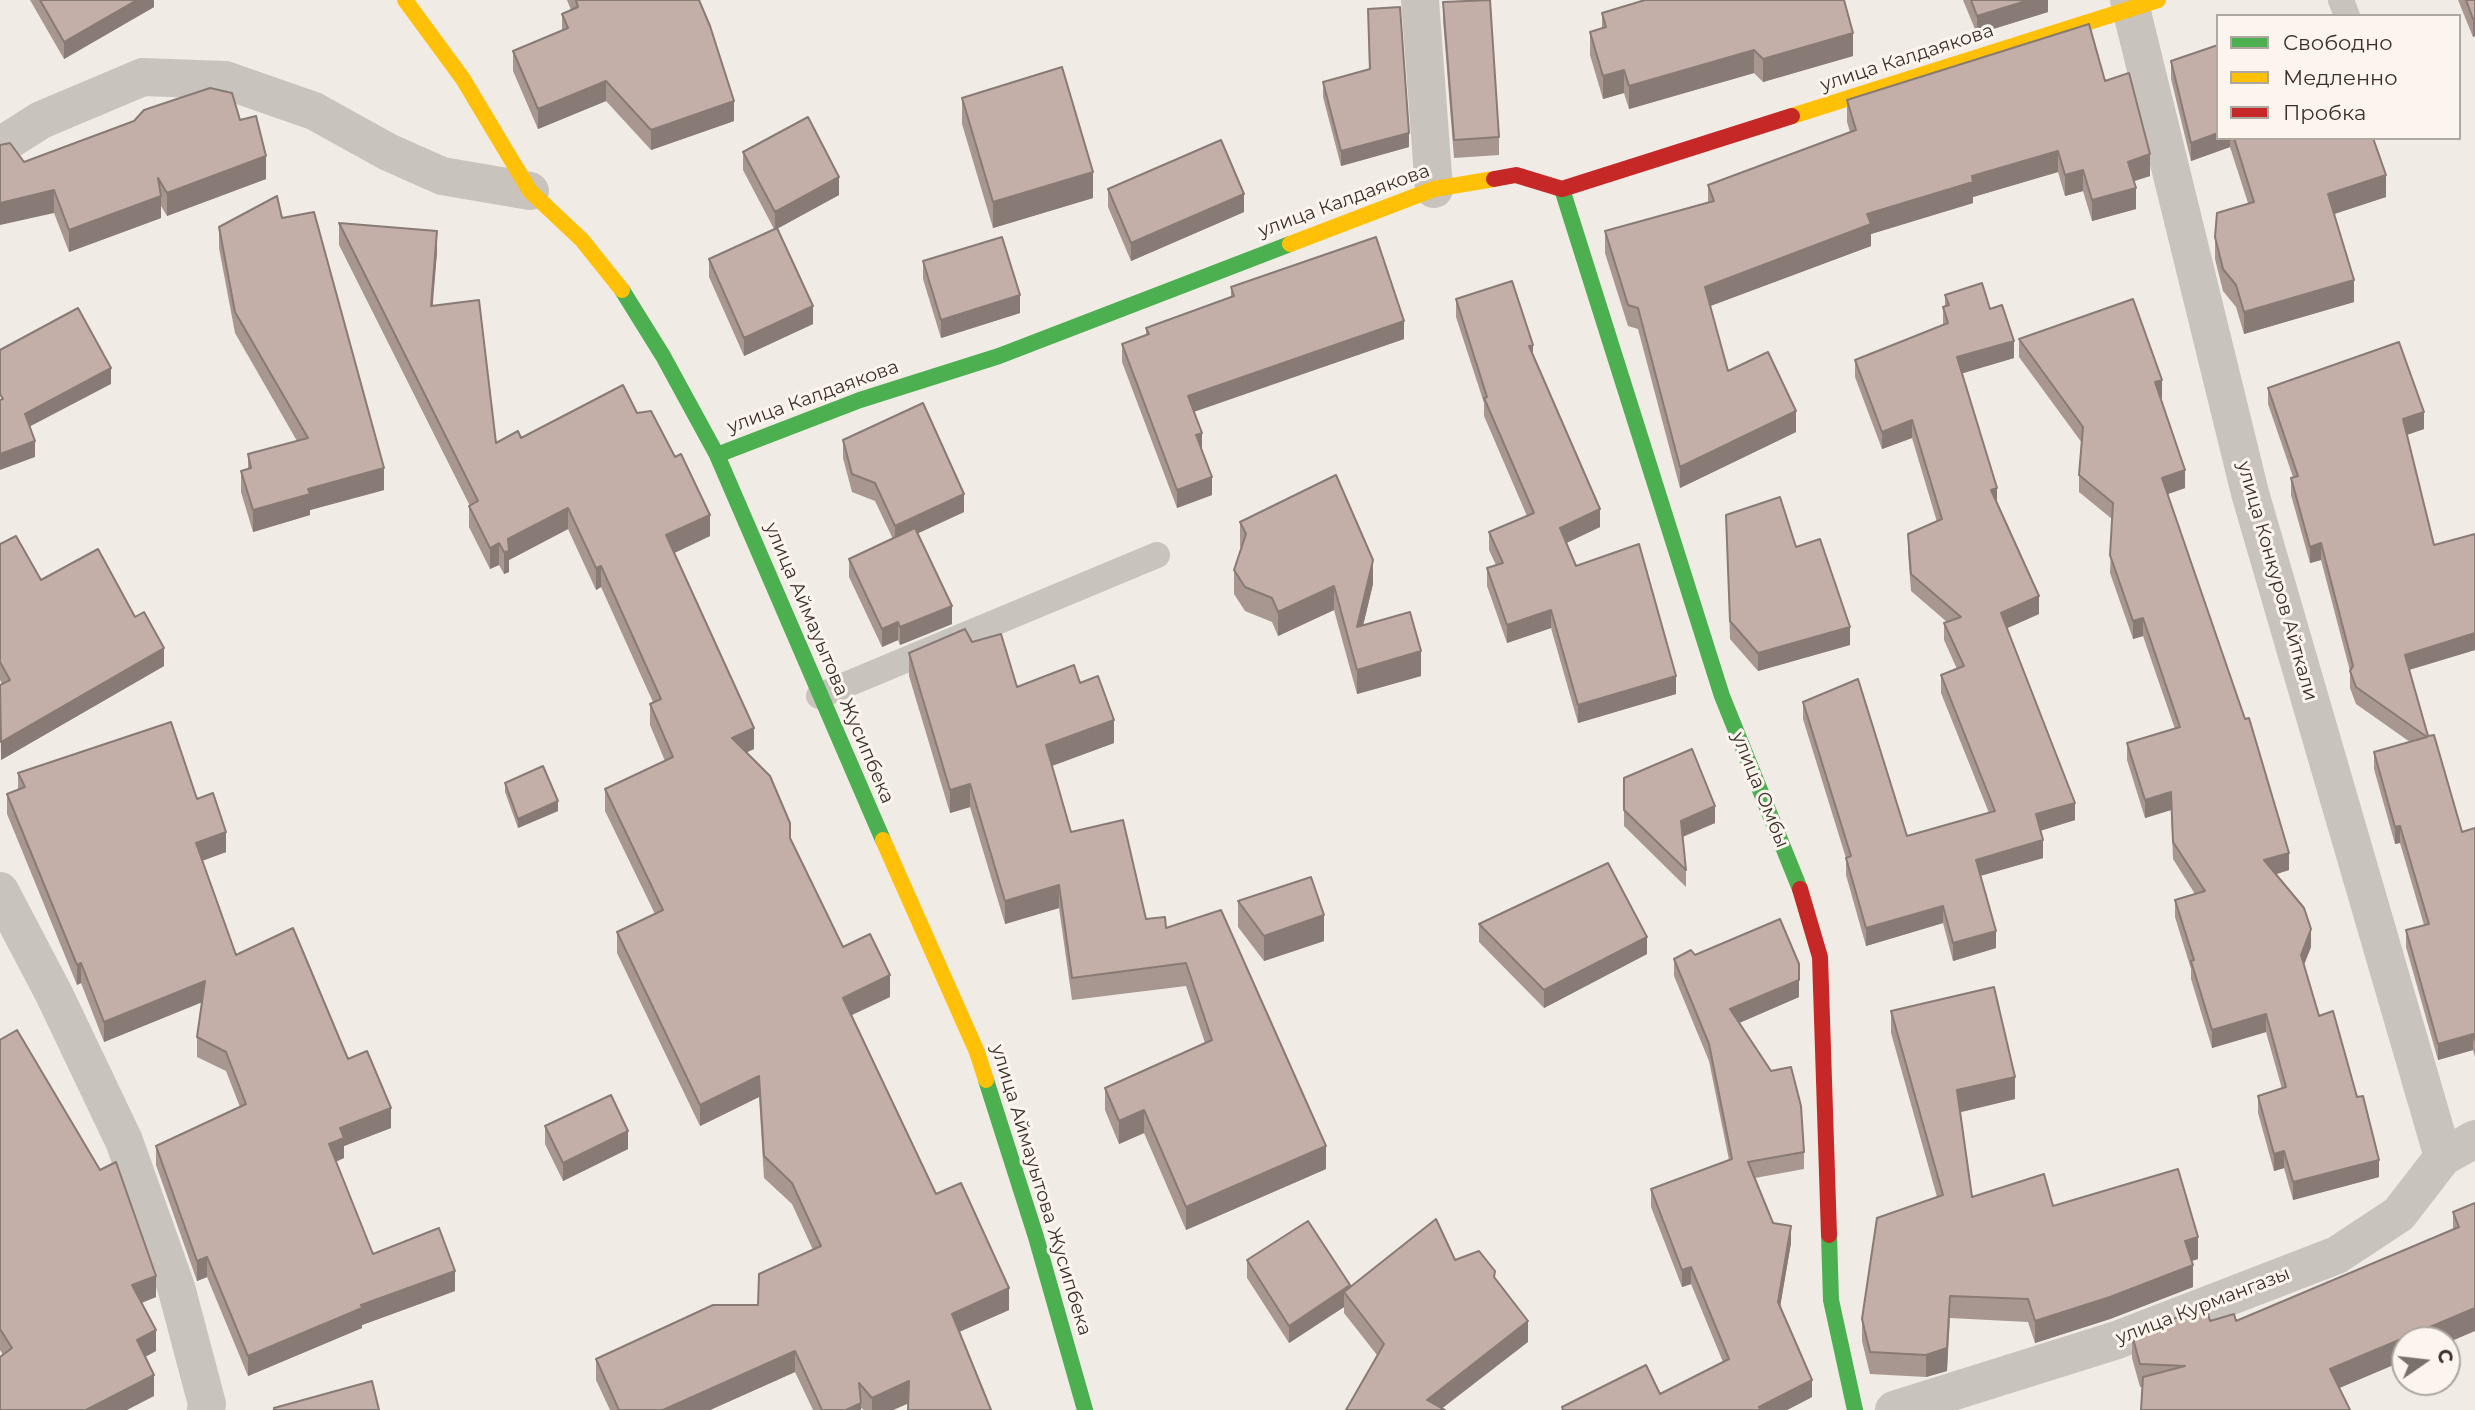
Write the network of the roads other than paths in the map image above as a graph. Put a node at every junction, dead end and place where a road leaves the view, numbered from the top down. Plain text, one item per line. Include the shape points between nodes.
1 (405, 0) edge
2 (1420, 0) edge
3 (2139, 3) edge
4 (0, 146) edge
5 (1434, 189) junction
6 (1562, 189) junction
7 (530, 191) junction
8 (717, 455) junction
9 (1157, 555) dead end
10 (819, 696) junction
11 (0, 891) edge
12 (2459, 1148) edge
13 (206, 1410) edge
14 (1085, 1410) edge
15 (1855, 1410) edge
16 (1894, 1410) edge

1 - 7 street, улица Аймауытова Жусипбека via 463,79
2 - 5 street
3 - 6 street, улица Калдаякова
3 - 12 street, улица Конкуров Айткали via 2250,493
4 - 7 street via 41,120 143,77 225,80 314,111 442,176
5 - 6 street, улица Калдаякова via 1516,175
5 - 8 street, улица Калдаякова via 999,356 860,400
6 - 15 street, улица Омбы via 1722,696 1803,897 1820,957 1831,1300
7 - 8 street, улица Аймауытова Жусипбека via 582,240 621,289
8 - 10 street, улица Аймауытова Жусипбека
9 - 10 lane
10 - 14 street, улица Аймауытова Жусипбека via 977,1052
11 - 13 street via 124,1141 176,1287
12 - 16 street, улица Курмангазы via 2399,1214 2337,1255 2117,1340

